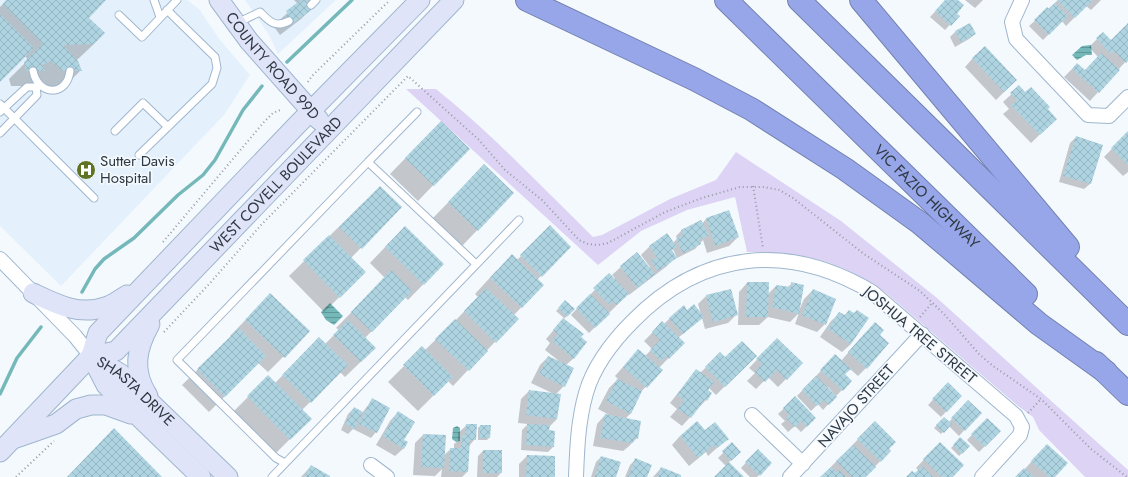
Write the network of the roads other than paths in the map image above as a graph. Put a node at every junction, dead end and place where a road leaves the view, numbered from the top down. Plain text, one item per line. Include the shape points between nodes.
1 (154, 0) edge
2 (178, 0) edge
3 (219, 0) edge
4 (420, 0) edge
5 (454, 0) edge
6 (527, 0) edge
7 (726, 0) edge
8 (799, 0) edge
9 (861, 0) edge
10 (1022, 0) edge
11 (167, 10) junction
12 (119, 15) dead end
13 (160, 18) junction
14 (289, 21) dead end
15 (235, 24) junction
16 (32, 71) dead end
17 (70, 71) dead end
18 (37, 86) junction
19 (1128, 97) edge
20 (1, 108) edge
21 (310, 111) junction
22 (417, 112) dead end
23 (14, 118) junction
24 (168, 127) junction
25 (329, 130) junction
26 (115, 131) dead end
27 (0, 132) edge
28 (139, 155) dead end
29 (368, 162) junction
30 (94, 198) dead end
31 (518, 220) dead end
32 (0, 259) edge
33 (476, 264) junction
34 (141, 288) junction
35 (33, 293) junction
36 (158, 309) junction
37 (1126, 321) edge
38 (917, 330) junction
39 (91, 356) junction
40 (1106, 372) junction
41 (1128, 394) edge
42 (154, 406) junction
43 (752, 414) dead end
44 (138, 417) junction
45 (6, 445) edge
46 (284, 464) junction
47 (803, 464) junction
48 (371, 465) dead end
49 (201, 477) edge
50 (228, 477) edge
51 (272, 477) edge
52 (387, 477) edge
53 (576, 477) edge
54 (790, 477) edge
55 (982, 477) edge

1 - 13 lane
2 - 11 lane
3 - 15 main road, COUNTY ROAD 99D
4 - 21 main road, WEST COVELL BOULEVARD
5 - 25 main road, WEST COVELL BOULEVARD
6 - 40 highway via 751,109 845,169 920,223 1039,324
7 - 40 highway, VIC FAZIO HIGHWAY
8 - 37 highway
9 - 37 highway via 913,65 1082,263
10 - 19 street via 1012,22 1016,39 1088,115 1109,116
11 - 13 lane
11 - 24 lane via 215,57 217,68 212,84
12 - 13 lane via 142,37
14 - 15 lane via 277,25 260,12
15 - 21 main road, COUNTY ROAD 99D
16 - 18 lane
17 - 18 lane via 69,78 62,87 49,90
18 - 20 lane via 26,87
18 - 23 lane via 37,95
20 - 23 lane
21 - 25 main road, COUNTY ROAD 99D
21 - 34 main road, WEST COVELL BOULEVARD
22 - 29 lane
23 - 27 lane
23 - 30 lane
24 - 26 lane via 143,103
24 - 28 lane
25 - 36 main road, WEST COVELL BOULEVARD
29 - 33 lane
29 - 46 lane via 177,360
31 - 33 lane
32 - 35 street
33 - 46 lane
34 - 35 main road via 106,307 91,311 70,309
34 - 39 main road, WEST COVELL BOULEVARD via 98,334
35 - 39 street
36 - 39 main road, WEST COVELL BOULEVARD via 116,351
36 - 42 main road via 142,337 136,368 142,387
38 - 47 street, NAVAJO STREET
38 - 53 street, JOSHUA TREE STREET via 872,292 849,278 825,269 797,261 765,259 722,265 671,288 649,305 610,346 595,370 586,393 578,431
38 - 55 street, JOSHUA TREE STREET via 1016,416 1021,424 1020,435 1016,441
39 - 42 main road, SHASTA DRIVE via 118,373
39 - 44 main road, SHASTA DRIVE via 106,385
39 - 45 main road, WEST COVELL BOULEVARD
40 - 41 highway, VIC FAZIO HIGHWAY
42 - 50 main road, SHASTA DRIVE
43 - 47 street
44 - 45 main road via 106,405 91,404 76,409 56,424
44 - 49 main road, SHASTA DRIVE
46 - 51 lane
47 - 54 street, NAVAJO STREET
48 - 52 street

